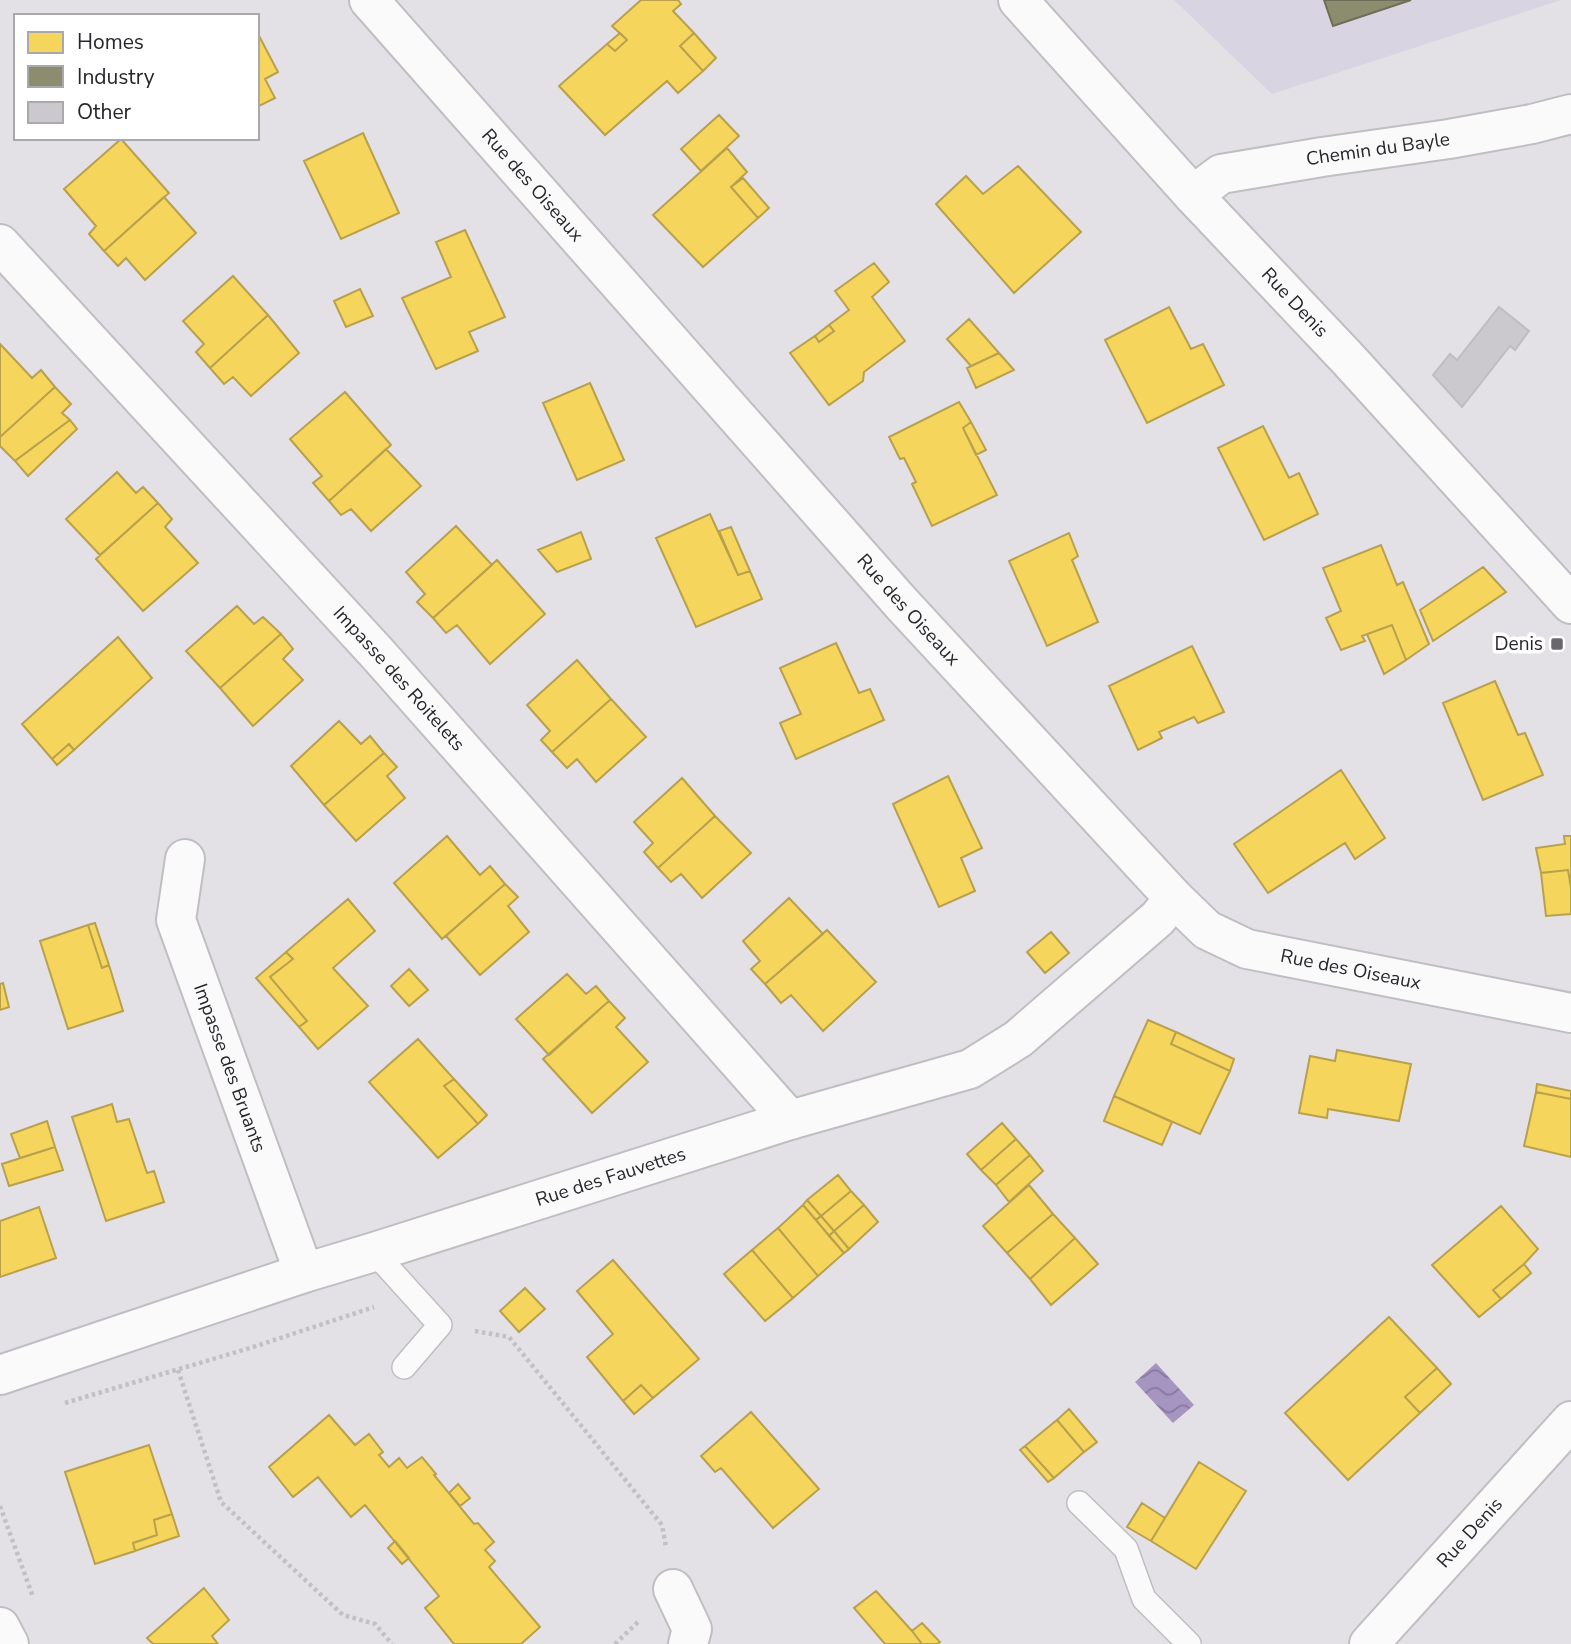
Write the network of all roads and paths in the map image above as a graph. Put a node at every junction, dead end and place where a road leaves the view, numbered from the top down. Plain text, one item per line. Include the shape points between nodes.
1 (369, 0) edge
2 (1018, 0) edge
3 (1571, 114) edge
4 (1193, 195) junction
5 (0, 244) edge
6 (1571, 604) edge
7 (185, 859) dead end
8 (1174, 898) junction
9 (1571, 1013) edge
10 (790, 1119) junction
11 (374, 1252) junction
12 (304, 1273) junction
13 (412, 1294) junction
14 (440, 1325) junction
15 (404, 1367) dead end
16 (178, 1370) junction
17 (0, 1375) edge
18 (64, 1404) dead end
19 (1571, 1421) edge
20 (1079, 1503) dead end
21 (0, 1506) edge
22 (673, 1589) joint
23 (37, 1606) dead end
24 (0, 1627) edge
25 (9, 1644) edge
26 (392, 1644) edge
27 (688, 1644) edge
28 (1189, 1644) edge
29 (1369, 1644) edge

1 - 8 street, Rue des Oiseaux via 902,604
2 - 4 street, Rue Denis
3 - 4 street, Chemin du Bayle via 1472,135 1221,174
4 - 6 street, Rue Denis
5 - 10 street, Impasse des Roitelets via 376,652
7 - 12 street, Impasse des Bruants via 176,920
8 - 9 street, Rue des Oiseaux via 1207,930 1247,949
8 - 10 street, Rue des Fauvettes via 1158,918 1018,1040 970,1069
10 - 11 street, Rue des Fauvettes
11 - 12 street, Rue des Fauvettes
11 - 13 lane
12 - 17 street, Rue des Fauvettes
13 - 14 lane
13 - 16 path
14 - 15 lane
14 - 22 path via 509,1337 662,1525
16 - 18 path
16 - 26 path via 221,1502 343,1615 376,1624
19 - 29 street, Rue Denis
20 - 28 lane via 1126,1549 1144,1599
21 - 23 path
22 - 27 street via 692,1629
24 - 25 street

